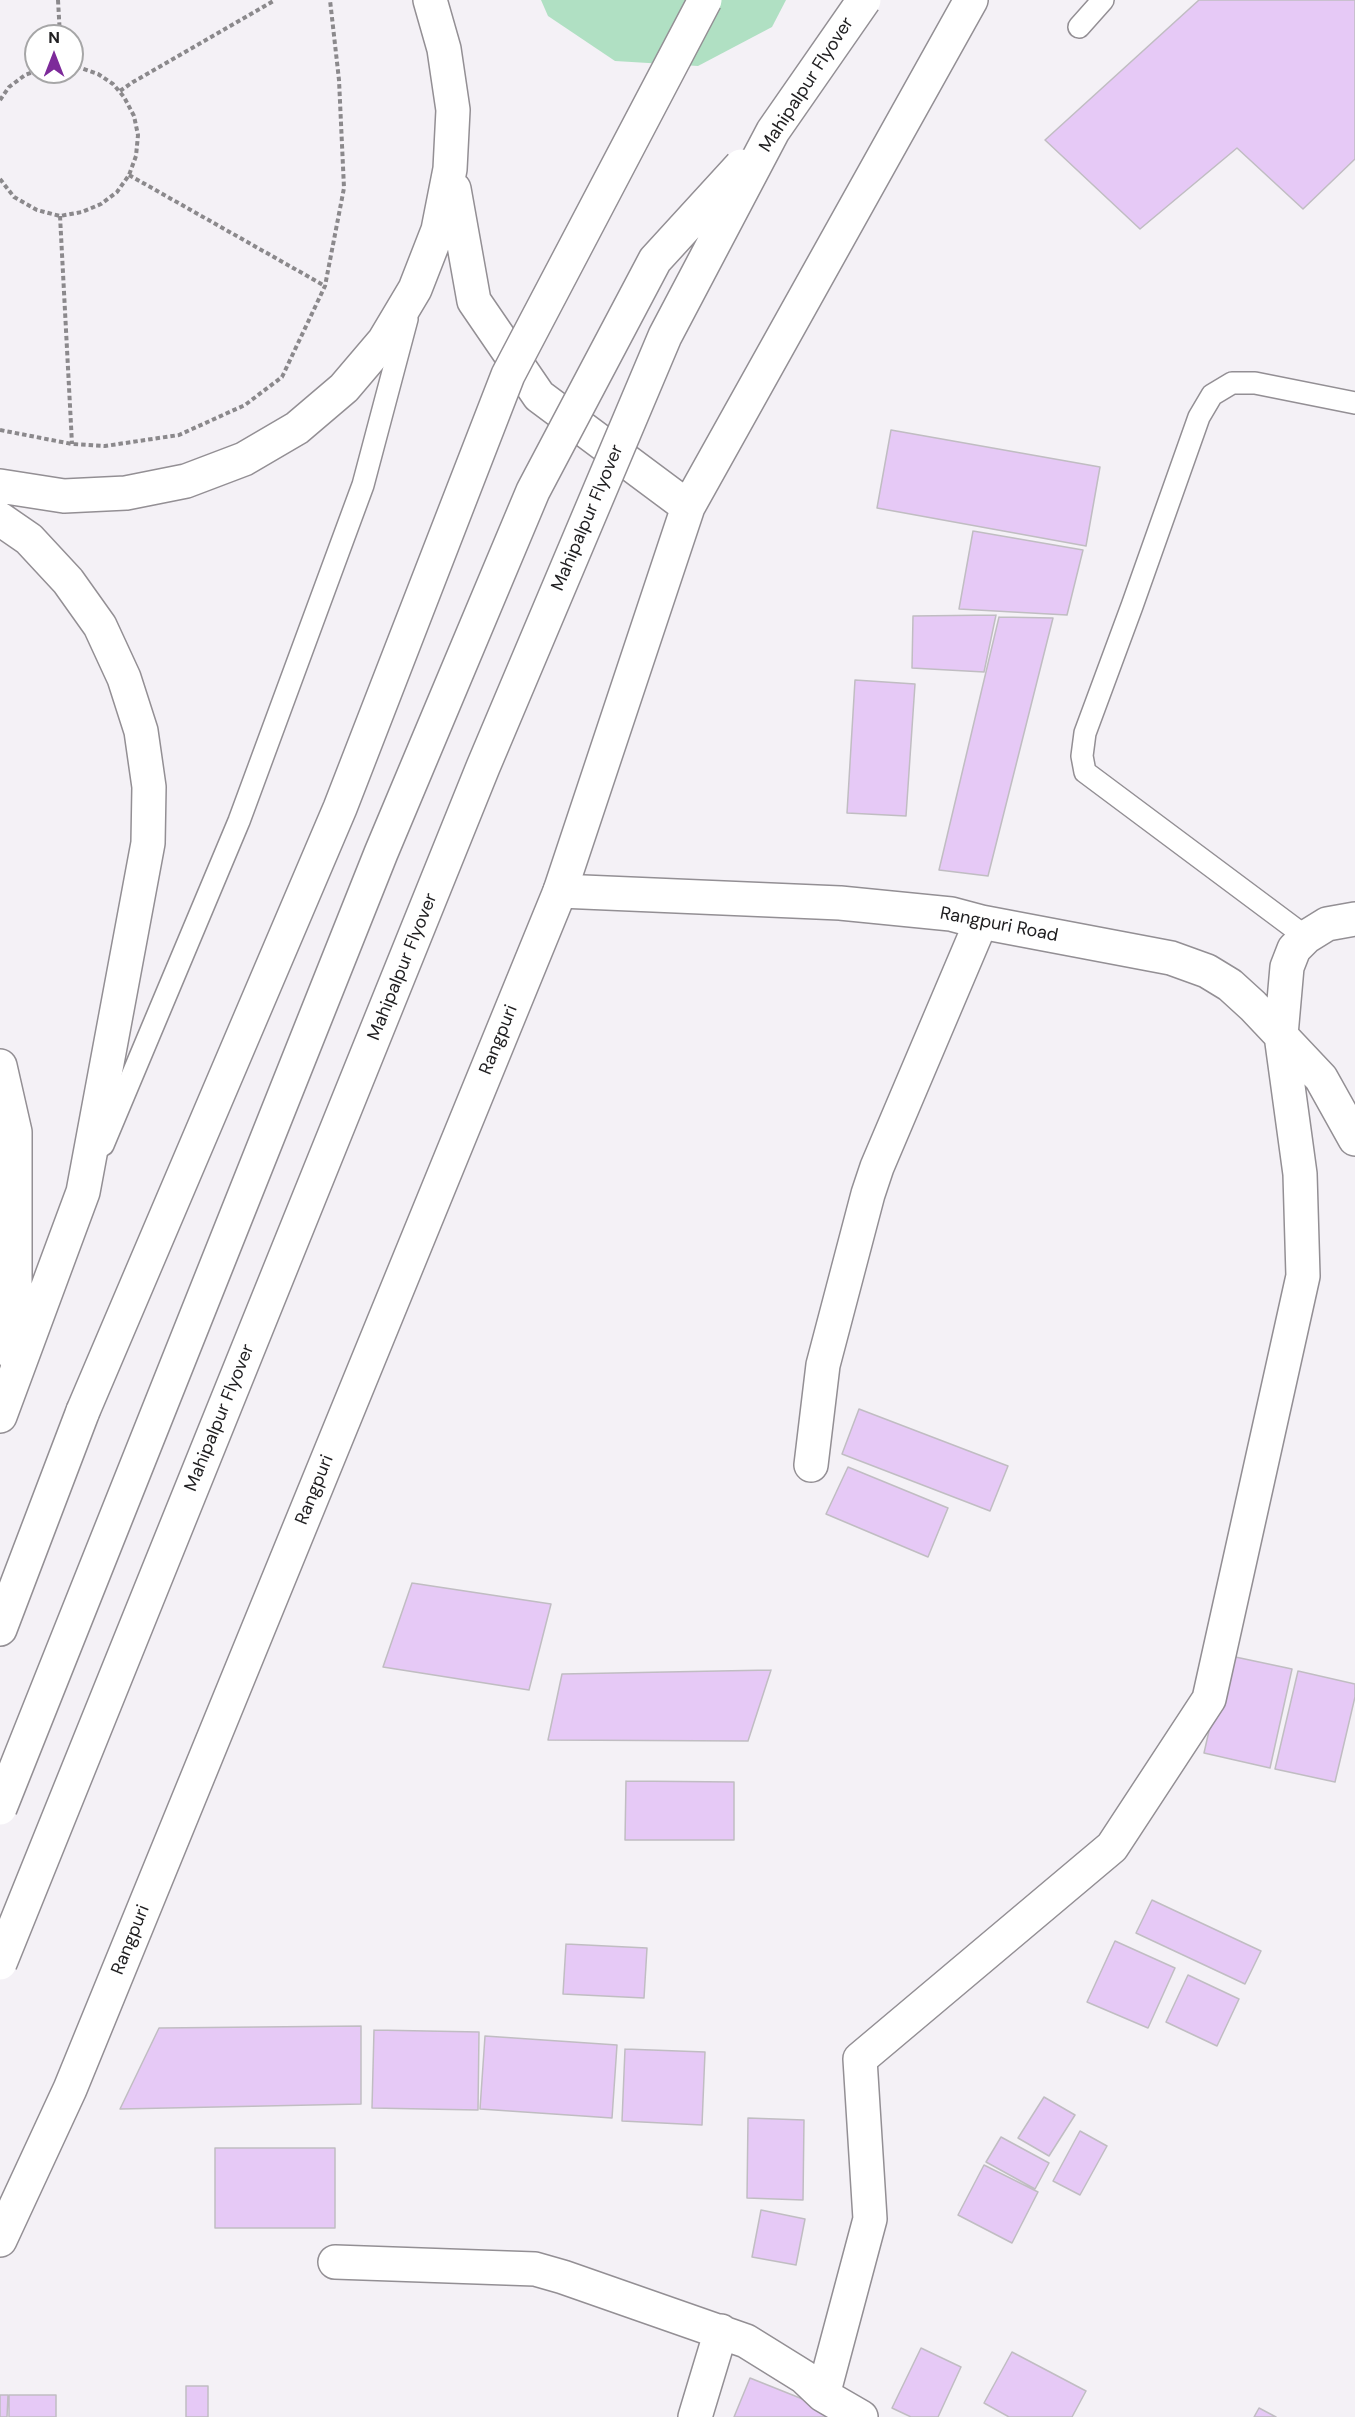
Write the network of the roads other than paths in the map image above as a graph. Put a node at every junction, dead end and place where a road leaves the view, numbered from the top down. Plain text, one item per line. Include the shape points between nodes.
1 (430, 0) edge
2 (447, 0) edge
3 (705, 0) edge
4 (864, 0) edge
5 (970, 0) edge
6 (1103, 0) edge
7 (1079, 27) dead end
8 (444, 50) junction
9 (773, 131) junction
10 (450, 170) junction
11 (415, 289) junction
12 (1355, 403) edge
13 (0, 486) edge
14 (688, 507) junction
15 (0, 519) edge
16 (561, 891) junction
17 (1354, 915) edge
18 (981, 922) junction
19 (1306, 937) junction
20 (1281, 1035) junction
21 (0, 1066) edge
22 (1355, 1139) edge
23 (83, 1192) junction
24 (15, 1380) junction
25 (0, 1416) edge
26 (811, 1465) dead end
27 (0, 1629) edge
28 (0, 1808) edge
29 (0, 1963) edge
30 (0, 2240) edge
31 (335, 2262) dead end
32 (722, 2331) junction
33 (823, 2395) junction
34 (695, 2417) edge
35 (861, 2417) edge

1 - 8 main road
2 - 8 main road
3 - 27 main road, bridge via 508,375 340,808 83,1411
4 - 9 main road, Mahipalpur Flyover, bridge
5 - 14 main road, Rangpuri
6 - 7 lane
8 - 10 main road via 453,110
9 - 28 main road, bridge via 655,260 533,491 376,864
9 - 29 main road, Mahipalpur Flyover, bridge via 665,336 483,767
10 - 11 main road via 438,230
10 - 14 main road via 474,301 539,396
11 - 13 main road via 384,341 344,388 297,428 244,459 186,481 126,493 64,496
11 - 23 lane via 359,496 239,820
12 - 19 lane via 1255,383 1232,382 1212,395 1198,417 1084,733 1084,772
14 - 16 main road, Rangpuri
15 - 23 main road via 29,539 60,572 100,627 128,688 141,731 149,787 148,843
16 - 18 main road, Rangpuri Road via 840,903 951,914
16 - 30 main road, Rangpuri via 70,2089
17 - 19 main road via 1327,924
18 - 20 main road, Rangpuri Road via 1171,958 1207,971 1230,985
18 - 26 main road via 868,1194 823,1365
19 - 20 main road via 1294,949 1287,968
20 - 22 main road, Rangpuri Road via 1321,1078
20 - 33 main road via 1300,1174 1303,1276 1209,1699 1112,1847 860,2059 870,2218
21 - 24 main road via 15,1132
23 - 24 main road
24 - 25 main road
31 - 32 main road via 535,2269
32 - 33 main road via 746,2341 804,2377
32 - 34 main road
33 - 35 main road

